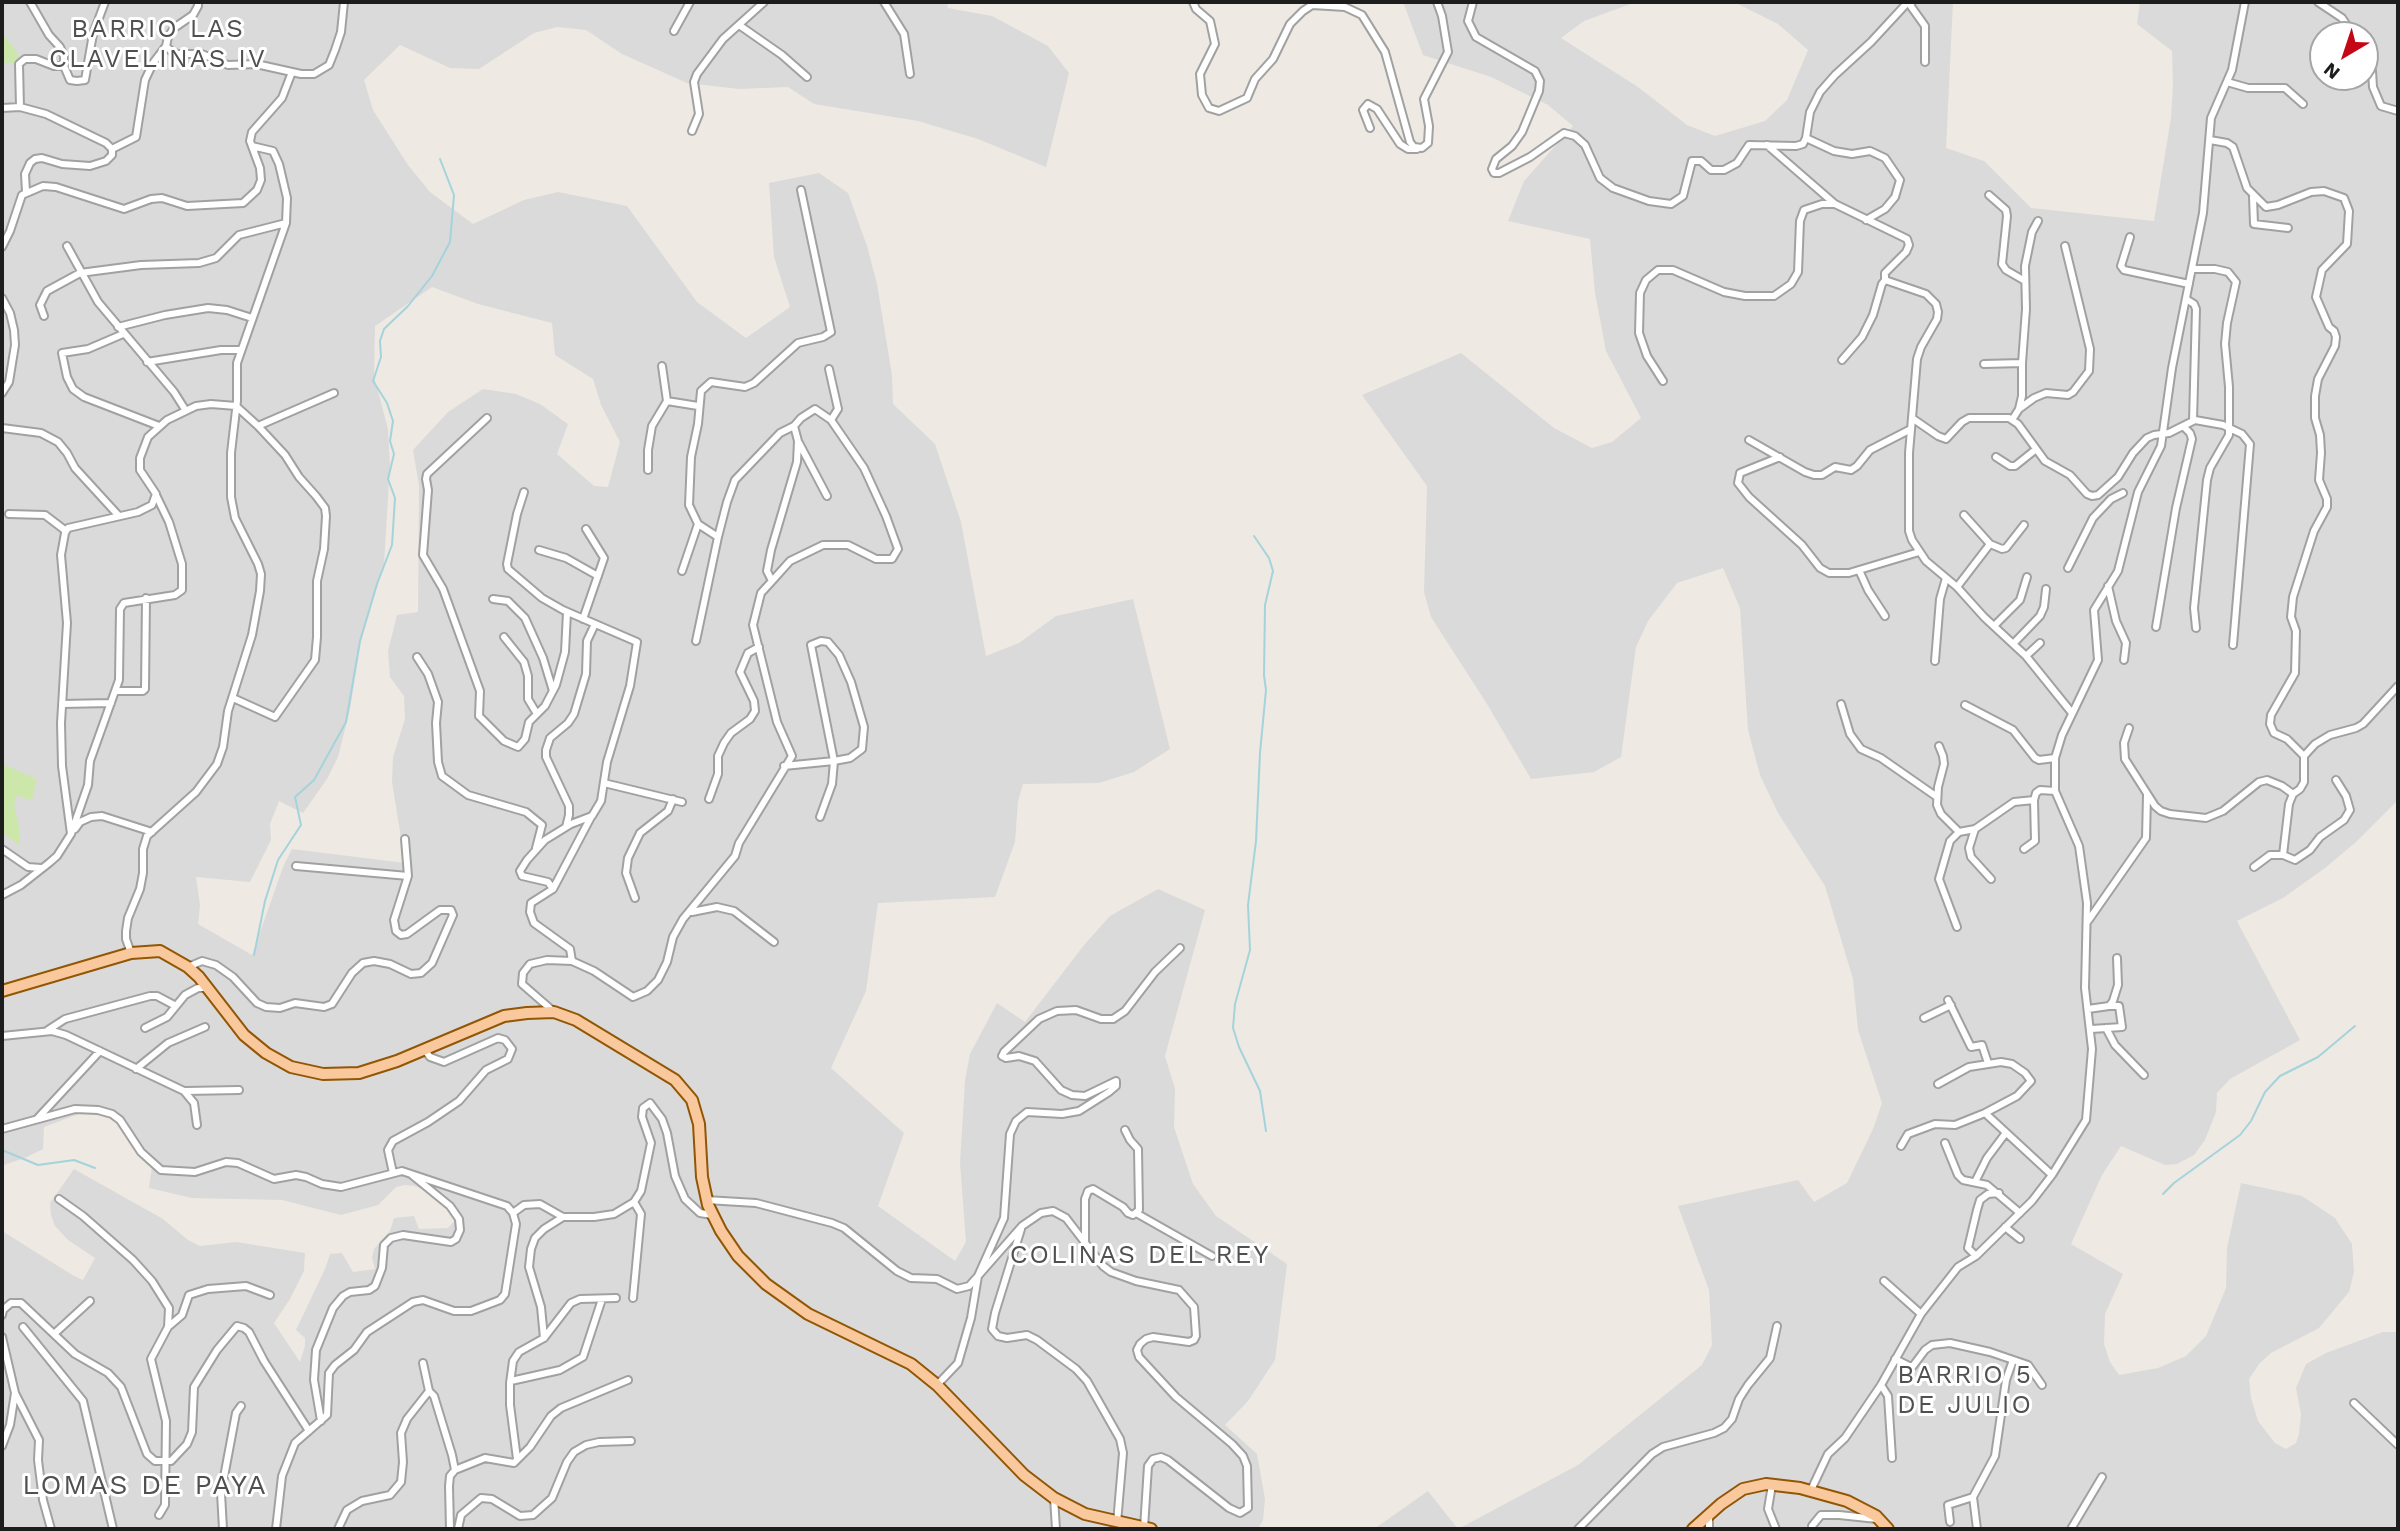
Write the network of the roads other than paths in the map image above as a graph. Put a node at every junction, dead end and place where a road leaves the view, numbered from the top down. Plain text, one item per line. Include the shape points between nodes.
1 (32, 2) edge
2 (105, 2) edge
3 (198, 2) edge
4 (344, 2) edge
5 (690, 2) edge
6 (764, 2) edge
7 (884, 2) edge
8 (1193, 2) edge
9 (1437, 2) edge
10 (1473, 2) edge
11 (1910, 2) edge
12 (2245, 2) edge
13 (2318, 2) edge
14 (2344, 21) edge
15 (739, 25) junction
16 (674, 31) dead end
17 (166, 46) junction
18 (1925, 62) dead end
19 (64, 66) junction
20 (292, 72) junction
21 (910, 74) dead end
22 (807, 77) dead end
23 (2227, 82) junction
24 (2375, 91) edge
25 (2303, 104) dead end
26 (20, 107) junction
27 (2, 108) edge
28 (2398, 111) edge
29 (1370, 128) dead end
30 (692, 131) dead end
31 (1806, 138) junction
32 (2210, 140) junction
33 (1767, 145) junction
34 (252, 146) junction
35 (1422, 148) junction
36 (113, 149) junction
37 (801, 190) dead end
38 (26, 192) junction
39 (1989, 195) dead end
40 (2253, 195) junction
41 (1835, 204) junction
42 (1866, 220) junction
43 (2038, 221) dead end
44 (286, 223) junction
45 (2288, 228) dead end
46 (2130, 237) dead end
47 (67, 246) dead end
48 (2065, 246) dead end
49 (2, 247) edge
50 (2193, 269) junction
51 (80, 273) junction
52 (1885, 280) junction
53 (2025, 281) junction
54 (2189, 284) junction
55 (2, 298) edge
56 (2186, 299) junction
57 (44, 316) dead end
58 (252, 318) junction
59 (118, 327) junction
60 (123, 334) junction
61 (241, 350) junction
62 (1842, 360) dead end
63 (146, 362) junction
64 (2022, 363) junction
65 (1984, 364) dead end
66 (662, 366) dead end
67 (829, 369) dead end
68 (1662, 381) dead end
69 (2, 393) edge
70 (334, 393) dead end
71 (667, 401) junction
72 (236, 406) junction
73 (698, 406) junction
74 (2019, 409) junction
75 (186, 411) junction
76 (487, 418) dead end
77 (1912, 418) junction
78 (2012, 419) junction
79 (831, 420) junction
80 (2193, 421) junction
81 (159, 426) junction
82 (258, 426) junction
83 (794, 426) junction
84 (2183, 426) junction
85 (2, 428) edge
86 (2230, 428) junction
87 (1911, 429) junction
88 (2163, 434) junction
89 (1749, 440) dead end
90 (798, 442) junction
91 (2035, 450) junction
92 (1780, 457) junction
93 (1996, 457) dead end
94 (648, 470) dead end
95 (524, 492) dead end
96 (2123, 493) dead end
97 (156, 494) junction
98 (827, 496) dead end
99 (9, 514) dead end
100 (118, 515) junction
101 (1964, 515) dead end
102 (698, 524) junction
103 (2024, 525) dead end
104 (586, 528) dead end
105 (66, 531) junction
106 (718, 537) junction
107 (1990, 544) junction
108 (538, 550) dead end
109 (1919, 552) junction
110 (2068, 568) dead end
111 (1859, 570) junction
112 (682, 571) dead end
113 (598, 576) junction
114 (1946, 578) junction
115 (2027, 578) dead end
116 (772, 581) junction
117 (2108, 586) junction
118 (1957, 587) junction
119 (2046, 589) dead end
120 (146, 598) junction
121 (493, 599) dead end
122 (567, 612) junction
123 (1885, 616) dead end
124 (583, 619) junction
125 (595, 624) junction
126 (1994, 626) junction
127 (2156, 627) dead end
128 (2196, 628) dead end
129 (504, 637) dead end
130 (696, 640) dead end
131 (2040, 643) dead end
132 (2013, 644) junction
133 (2233, 645) dead end
134 (759, 647) junction
135 (2026, 656) junction
136 (417, 657) dead end
137 (2124, 660) dead end
138 (1935, 661) dead end
139 (2398, 687) edge
140 (116, 691) junction
141 (553, 691) junction
142 (233, 698) junction
143 (62, 704) junction
144 (111, 704) junction
145 (1841, 704) dead end
146 (1965, 705) dead end
147 (2072, 713) junction
148 (537, 714) junction
149 (2129, 728) dead end
150 (1939, 746) dead end
151 (2304, 756) junction
152 (2055, 758) junction
153 (834, 761) junction
154 (784, 766) junction
155 (2336, 780) dead end
156 (604, 783) junction
157 (2055, 791) junction
158 (2147, 794) junction
159 (2293, 794) junction
160 (1937, 797) junction
161 (673, 799) junction
162 (709, 799) dead end
163 (2034, 800) junction
164 (682, 802) dead end
165 (592, 816) junction
166 (820, 817) dead end
167 (566, 827) junction
168 (1975, 829) junction
169 (152, 832) junction
170 (1959, 832) junction
171 (71, 834) junction
172 (405, 839) dead end
173 (2, 849) edge
174 (2024, 849) dead end
175 (536, 850) junction
176 (2283, 855) junction
177 (296, 866) dead end
178 (2254, 867) dead end
179 (43, 868) junction
180 (408, 876) junction
181 (1992, 879) dead end
182 (553, 889) junction
183 (2, 895) edge
184 (635, 898) dead end
185 (690, 912) junction
186 (2087, 922) junction
187 (1957, 927) dead end
188 (774, 942) dead end
189 (1180, 948) dead end
190 (131, 953) junction
191 (2117, 958) dead end
192 (572, 961) junction
193 (188, 967) junction
194 (208, 988) junction
195 (2, 992) edge
196 (174, 1005) junction
197 (2109, 1006) junction
198 (2088, 1009) junction
199 (554, 1012) junction
200 (1924, 1018) dead end
201 (205, 1027) dead end
202 (145, 1028) dead end
203 (2106, 1028) junction
204 (2091, 1029) junction
205 (47, 1031) junction
206 (2, 1036) edge
207 (424, 1049) junction
208 (100, 1051) junction
209 (1988, 1063) junction
210 (136, 1069) junction
211 (2144, 1075) dead end
212 (1938, 1084) dead end
213 (239, 1090) dead end
214 (184, 1091) junction
215 (1985, 1113) junction
216 (35, 1120) junction
217 (197, 1125) dead end
218 (2, 1129) edge
219 (1125, 1130) dead end
220 (2005, 1134) junction
221 (1945, 1143) dead end
222 (1901, 1146) dead end
223 (408, 1172) junction
224 (393, 1174) junction
225 (2052, 1175) junction
226 (1975, 1182) junction
227 (1999, 1192) junction
228 (59, 1199) dead end
229 (706, 1200) junction
230 (634, 1202) junction
231 (513, 1213) junction
232 (1136, 1213) junction
233 (2020, 1213) junction
234 (713, 1215) junction
235 (563, 1217) junction
236 (1022, 1226) junction
237 (2005, 1227) junction
238 (2020, 1239) dead end
239 (1085, 1242) junction
240 (1976, 1255) junction
241 (1212, 1256) dead end
242 (978, 1276) junction
243 (1884, 1281) dead end
244 (270, 1295) dead end
245 (616, 1298) dead end
246 (632, 1298) dead end
247 (602, 1299) junction
248 (90, 1301) dead end
249 (1921, 1314) junction
250 (2, 1315) edge
251 (1777, 1326) dead end
252 (23, 1327) dead end
253 (169, 1327) junction
254 (54, 1334) junction
255 (2, 1336) edge
256 (544, 1338) junction
257 (1895, 1359) junction
258 (2013, 1360) junction
259 (423, 1363) dead end
260 (628, 1380) dead end
261 (511, 1381) junction
262 (937, 1385) junction
263 (1881, 1385) junction
264 (2042, 1385) dead end
265 (429, 1391) junction
266 (15, 1393) junction
267 (2354, 1403) dead end
268 (242, 1406) dead end
269 (321, 1421) junction
270 (309, 1431) junction
271 (631, 1441) dead end
272 (2398, 1445) edge
273 (2, 1446) edge
274 (1892, 1458) dead end
275 (164, 1462) junction
276 (514, 1463) junction
277 (454, 1470) junction
278 (2102, 1477) dead end
279 (1772, 1485) junction
280 (1811, 1490) junction
281 (1973, 1497) junction
282 (1055, 1498) junction
283 (159, 1515) dead end
284 (1709, 1515) junction
285 (1879, 1520) junction
286 (1950, 1522) dead end
287 (1116, 1523) junction
288 (1148, 1528) edge
289 (51, 1529) edge
290 (113, 1529) edge
291 (223, 1529) edge
292 (276, 1529) edge
293 (338, 1529) edge
294 (450, 1529) edge
295 (458, 1529) edge
296 (1056, 1529) edge
297 (1578, 1529) edge
298 (1693, 1529) edge
299 (1709, 1529) edge
300 (1776, 1529) edge
301 (1812, 1529) edge
302 (1888, 1529) edge
303 (1977, 1529) edge
304 (2071, 1529) edge

1 - 19 street via 49,35 61,47
2 - 19 street via 93,34 85,80 70,79
3 - 17 street via 193,15 174,28
4 - 20 street via 341,32 329,65 314,74
5 - 16 street
6 - 15 street
7 - 21 street via 904,34
8 - 35 street via 1209,20 1215,44 1200,74 1202,96 1209,108 1219,111 1247,98 1290,24 1303,11 1312,5 1345,7 1362,15 1381,44 1410,142
9 - 35 street via 1448,52 1424,99 1430,125 1428,143
10 - 33 street via 1468,21 1476,37 1535,71 1540,80 1522,132 1496,159 1494,173 1530,157 1564,133 1585,145 1600,178 1613,188 1671,204 1683,196 1692,161 1701,161 1711,170 1724,170 1737,163 1749,145
11 - 18 street via 1925,26
11 - 31 street via 1821,93 1810,112
12 - 23 street
13 - 14 street
15 - 22 street
15 - 30 street via 697,74 699,114
17 - 20 street via 177,54 202,54 228,65 256,64
17 - 36 street via 145,80 136,137
19 - 26 street via 25,59 19,64
20 - 34 street via 282,98 252,132
23 - 25 street via 2248,88 2285,88
23 - 32 street via 2211,118
24 - 28 street via 2381,106
26 - 27 street
26 - 36 street via 57,119
29 - 35 street via 1363,113 1368,104 1377,109 1400,144
31 - 33 street via 1797,146
31 - 42 street via 1834,151 1870,151 1885,158 1900,180 1895,197
32 - 40 street via 2233,148
32 - 50 street
33 - 41 street
34 - 38 street via 261,180 243,203 187,206 162,198 124,209 56,187
34 - 44 street via 273,151 279,164 287,198
36 - 38 street via 106,161 90,166 34,159 25,174
37 - 73 street via 831,332 798,343 745,387 711,382 701,391
38 - 49 street
39 - 53 street via 2006,210 2002,264
40 - 45 street via 2254,224
40 - 151 street via 2266,207 2324,191 2344,198 2349,211 2347,244 2322,270 2316,297 2336,337 2315,396 2319,480 2327,507 2314,531 2293,597 2295,673 2270,724 2274,733
41 - 42 street
41 - 68 street via 1804,210 1798,272 1791,284 1774,296 1724,292 1673,270 1658,270 1646,280 1640,293 1639,333
42 - 52 street via 1908,239 1906,252 1885,273
43 - 53 street via 2028,250
44 - 51 street via 239,235 216,258
44 - 58 street
46 - 54 street via 2124,270
47 - 51 street
48 - 74 street via 2090,349 2089,371 2068,395 2046,393
50 - 54 street
50 - 86 street via 2228,272 2236,282 2225,344
51 - 57 street via 47,290 40,305
51 - 59 street
52 - 62 street via 1862,337
52 - 77 street via 1926,294 1938,312 1917,359
53 - 64 street
54 - 56 street
55 - 69 street via 10,313 15,345 9,382
56 - 80 street via 2196,309
56 - 88 street
58 - 59 street via 208,308
58 - 61 street
59 - 60 street
60 - 63 street
60 - 81 street via 88,349 62,353 67,377 84,397
61 - 63 street
61 - 72 street
63 - 75 street
64 - 65 street
64 - 74 street
66 - 71 street
67 - 79 street via 838,409
70 - 82 street
71 - 73 street
71 - 94 street via 652,426
72 - 75 street via 211,404
72 - 82 street
72 - 142 street via 231,497 235,518 261,574 252,635
73 - 102 street via 689,505
74 - 78 street
75 - 81 street
76 - 148 street via 427,474 424,555 443,589 480,691 479,716 504,741 518,747
77 - 78 street via 1942,439 1969,418
77 - 87 street
78 - 91 street
79 - 83 street via 815,409
79 - 116 street via 864,468 898,549 892,559 876,559 848,545 822,545 790,561
80 - 84 street
80 - 86 street
81 - 97 street via 148,437 140,458 140,470
82 - 142 street via 325,508 315,660 275,717
83 - 90 street
83 - 106 street via 780,433 735,480
84 - 88 street
84 - 127 street via 2192,439
85 - 100 street via 41,433 58,442
86 - 128 street via 2207,480
86 - 133 street via 2250,444
87 - 92 street via 1870,450 1851,470 1835,467 1814,475
87 - 109 street via 1909,531
88 - 91 street via 2147,438 2118,477 2092,496
88 - 117 street via 2136,500 2122,561
89 - 92 street
90 - 98 street
90 - 116 street via 797,462 767,571
91 - 93 street via 2015,466
92 - 111 street via 1740,473 1742,491 1802,545 1820,568 1829,573
95 - 122 street via 508,569
96 - 110 street via 2093,518
97 - 100 street via 148,509
97 - 120 street via 169,522 184,583 175,595
99 - 105 street via 45,516
100 - 105 street
101 - 107 street
102 - 106 street
102 - 112 street
103 - 107 street via 2006,548
104 - 113 street via 604,558
105 - 143 street via 61,555 67,623
106 - 130 street
107 - 118 street
108 - 113 street via 566,558
109 - 111 street
109 - 114 street
111 - 123 street
113 - 124 street
114 - 118 street
114 - 138 street
115 - 126 street via 2020,600
116 - 134 street via 761,593 753,625
117 - 137 street via 2126,643
117 - 147 street via 2094,610 2096,668
118 - 126 street
119 - 132 street via 2040,616
120 - 140 street via 124,603 120,609
120 - 140 street via 145,689
121 - 141 street via 508,601 525,618
122 - 124 street
122 - 141 street via 565,652
124 - 125 street
125 - 156 street via 637,642
125 - 167 street via 587,641 586,674 574,714 550,738 546,750 569,806
126 - 132 street
129 - 148 street via 524,662 528,699
131 - 135 street
132 - 135 street
134 - 154 street via 777,722 792,756
134 - 162 street via 748,653 740,672 755,711 723,743
135 - 147 street
136 - 175 street via 438,702 437,749 442,776 468,795 526,812 542,825
139 - 151 street via 2363,724 2330,735
140 - 144 street
141 - 148 street
142 - 169 street via 217,764 196,792
143 - 144 street
143 - 171 street via 62,766
144 - 171 street
145 - 160 street via 1850,734 1861,749
146 - 152 street via 2013,730 2035,758
147 - 152 street
149 - 158 street via 2124,743 2126,759
150 - 160 street via 1944,764
151 - 159 street via 2304,782
152 - 157 street
153 - 153 street via 858,754 864,727 839,655 828,642 821,641 811,645
153 - 154 street
153 - 166 street via 832,784
154 - 185 street via 735,856
155 - 176 street via 2350,810 2344,820 2295,860
156 - 161 street
156 - 165 street
157 - 163 street via 2040,790
157 - 186 street via 2080,846
158 - 159 street via 2161,811 2206,818 2259,782 2275,782
158 - 186 street via 2146,838
159 - 176 street
160 - 170 street via 1941,814
161 - 164 street
161 - 184 street via 668,811 640,833 628,858 626,873
163 - 168 street via 2014,802
163 - 174 street via 2035,841
165 - 167 street
165 - 182 street
167 - 175 street
168 - 170 street
168 - 181 street via 1971,857
169 - 171 street via 102,816 80,822
169 - 190 street via 143,849 140,889 128,918 126,939
170 - 187 street via 1950,841 1940,879
171 - 179 street
172 - 180 street
173 - 179 street via 28,867
175 - 182 street via 520,871 522,876 548,882
176 - 178 street via 2270,855
177 - 180 street
179 - 183 street
180 - 193 street via 394,920 396,931 407,934 440,910 451,910 453,915 432,963 421,973 374,961 363,963 332,1004 295,1003 280,1008 257,1003 216,965 202,961
182 - 192 street via 531,903 530,912 534,923 570,949
185 - 188 street via 717,907 734,911
185 - 192 street via 673,937 658,980 633,997
186 - 198 street
189 - 242 street via 1113,1019 1076,1010 1057,1011 1039,1019 1004,1052 1006,1058 1035,1061 1061,1090 1072,1094 1085,1096 1116,1081 1116,1086 1079,1111 1027,1111 1016,1121 1010,1134 1004,1218
190 - 193 main road via 160,951
190 - 195 main road
191 - 197 street via 2118,985
192 - 199 street via 530,964 523,973 522,984
193 - 194 main road
194 - 196 street via 198,988
194 - 207 main road via 244,1035 291,1068 323,1074 359,1073
196 - 202 street via 167,1017
196 - 205 street via 150,996 65,1019
197 - 198 street
197 - 203 street via 2119,1006 2122,1027
198 - 204 street
199 - 207 main road via 504,1016
199 - 229 main road via 576,1020 675,1080 692,1100 699,1124
200 - 209 street via 1950,1003 1971,1047 1982,1045
201 - 210 street via 168,1043
203 - 204 street
203 - 211 street via 2115,1045
204 - 225 street via 2086,1120
205 - 206 street
205 - 208 street
207 - 224 street via 444,1062 498,1038 512,1049 508,1059 486,1070 459,1101 393,1141 388,1150
208 - 210 street
208 - 216 street
209 - 212 street via 1969,1067
209 - 215 street via 2012,1064 2031,1081 2017,1096
210 - 214 street
213 - 214 street
214 - 217 street via 194,1103
215 - 220 street
215 - 222 street via 1955,1125 1935,1124 1908,1134
216 - 218 street
216 - 224 street via 75,1109 112,1114 161,1170 195,1172 237,1163 274,1179 296,1175 341,1187
219 - 232 street via 1138,1149
220 - 225 street
220 - 226 street
221 - 226 street via 1958,1175
223 - 224 street
223 - 231 street via 507,1206
223 - 269 street via 450,1206 460,1230 451,1242 403,1235 391,1238 384,1245 383,1268 375,1286 350,1292 333,1308 316,1350 314,1380
225 - 233 street
226 - 227 street
227 - 233 street
227 - 240 street via 1980,1200 1976,1210 1968,1248
228 - 253 street via 152,1281 169,1308
229 - 234 main road
229 - 242 street via 756,1203 832,1223 911,1278 937,1279 957,1289 969,1286
230 - 234 street via 641,1191 651,1143 642,1117 643,1108 650,1103 662,1119 685,1199 700,1213
230 - 235 street via 614,1214
230 - 246 street via 641,1214
231 - 235 street via 540,1204
231 - 269 street via 516,1224 505,1294 500,1300 471,1311 454,1311 423,1300 382,1321 329,1373 330,1403
232 - 239 street via 1128,1213 1093,1189 1088,1191
232 - 241 street
233 - 237 street
234 - 262 main road via 738,1256 766,1284 808,1314 911,1364
235 - 256 street via 535,1238 531,1250 529,1267
236 - 239 street via 1053,1211 1066,1218
236 - 242 street
236 - 287 street via 992,1329 998,1336 1027,1335 1037,1340 1087,1381 1123,1453
237 - 238 street
237 - 240 street
239 - 288 street via 1111,1272 1179,1290 1194,1307 1194,1340 1146,1339 1137,1350 1139,1357 1176,1397 1233,1444 1247,1466 1248,1508 1240,1513 1168,1460 1153,1459 1147,1476
240 - 249 street via 1958,1267
242 - 262 street via 958,1363
243 - 249 street
244 - 253 street via 246,1286 198,1292 190,1295 182,1315
245 - 247 street
247 - 256 street via 571,1303
247 - 261 street via 583,1357 560,1370
248 - 254 street
249 - 257 street
250 - 254 street via 10,1303 21,1303
251 - 297 street via 1770,1358 1724,1428 1652,1454
252 - 290 street via 83,1401
253 - 275 street via 151,1359 166,1421
254 - 275 street via 121,1387 148,1454
255 - 266 street
256 - 261 street via 519,1352
257 - 258 street via 1913,1366 1931,1345 1950,1343
257 - 263 street
258 - 264 street via 2032,1369
258 - 281 street via 1995,1456
259 - 265 street
260 - 276 street via 561,1408
261 - 276 street via 518,1452
262 - 282 main road via 1024,1475
263 - 274 street via 1888,1396
263 - 280 street via 1845,1438 1828,1454
265 - 277 street
265 - 293 street via 401,1433 401,1482 390,1495 362,1501 347,1510
266 - 273 street
266 - 289 street via 39,1440 43,1500
267 - 272 street
268 - 291 street via 236,1413 221,1493
269 - 270 street
270 - 275 street via 249,1332 237,1326 194,1387 192,1432 187,1444 171,1461
270 - 292 street via 295,1443 282,1476
271 - 295 street via 599,1442 574,1452 552,1498 533,1515 520,1516 492,1499 481,1499 461,1515
275 - 283 street via 165,1505
276 - 277 street via 485,1458
277 - 294 street via 449,1486
278 - 304 street
279 - 280 main road
279 - 284 main road via 1743,1489
279 - 300 street via 1768,1509
280 - 285 main road via 1847,1501
281 - 286 street via 1948,1506
281 - 303 street
282 - 287 main road
282 - 296 street
284 - 298 main road
284 - 299 street
285 - 301 street via 1821,1516
285 - 302 main road
287 - 288 main road

